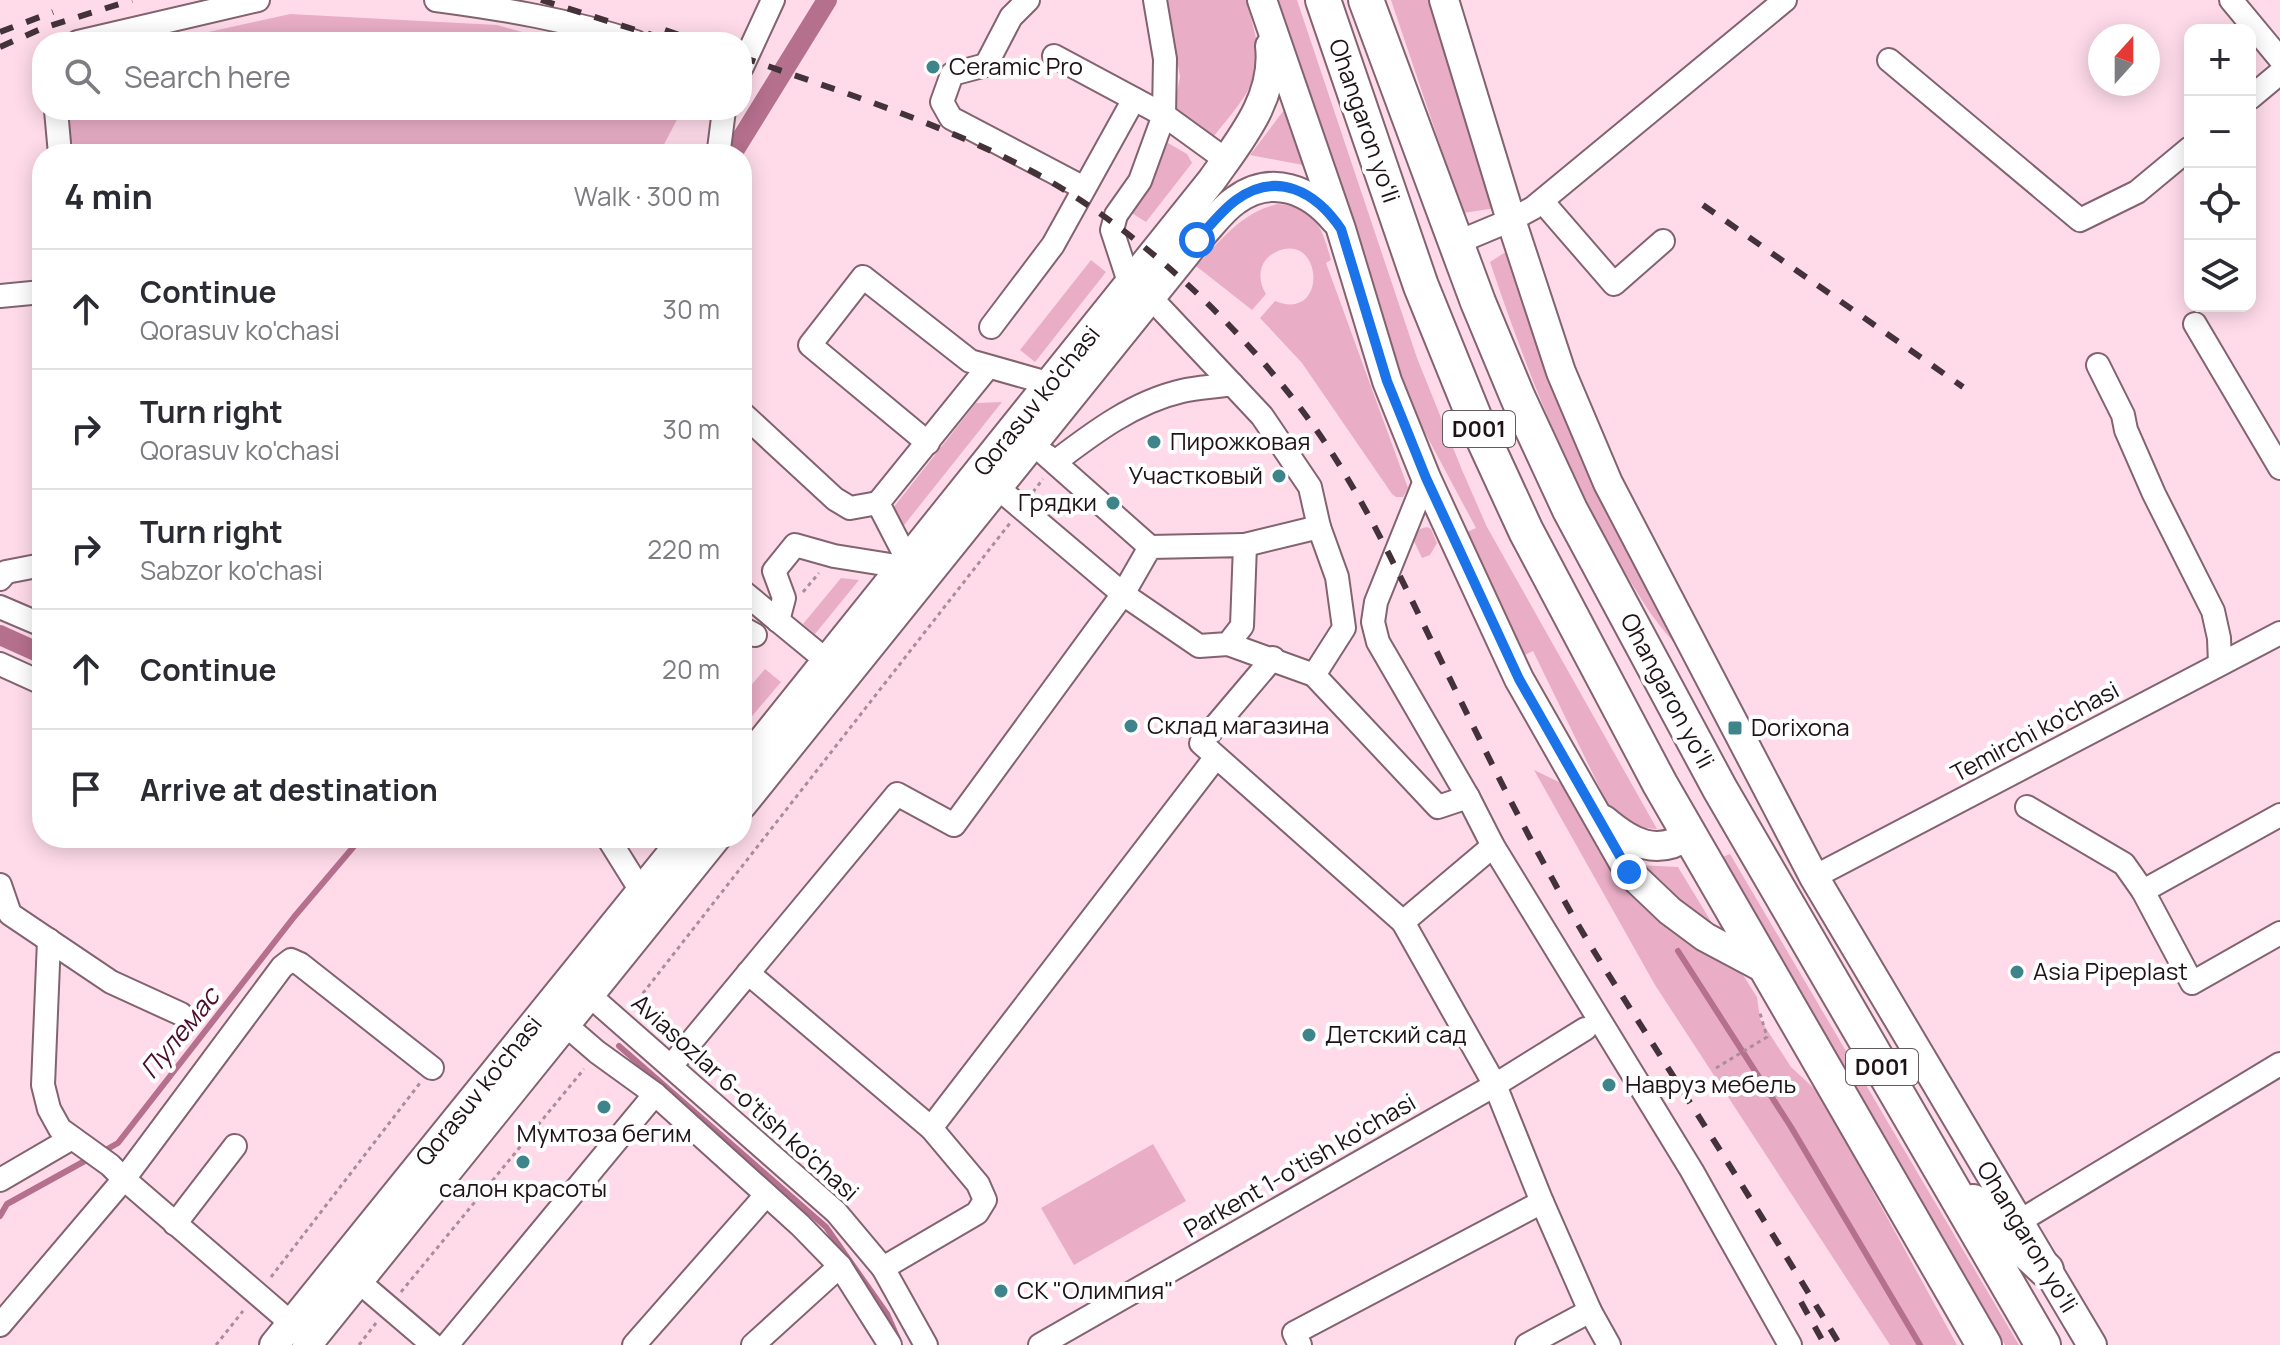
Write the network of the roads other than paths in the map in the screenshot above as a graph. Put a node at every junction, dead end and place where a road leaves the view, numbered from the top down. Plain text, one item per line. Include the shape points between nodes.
1 (258, 0) edge
2 (436, 0) edge
3 (773, 0) edge
4 (1028, 0) edge
5 (1155, 0) edge
6 (1323, 0) edge
7 (1366, 0) edge
8 (1444, 0) edge
9 (1785, 0) edge
10 (2231, 0) edge
11 (1264, 5) edge
12 (121, 32) edge
13 (606, 32) edge
14 (752, 45) edge
15 (1054, 56) dead end
16 (2280, 59) edge
17 (1889, 60) dead end
18 (2280, 73) edge
19 (2252, 96) edge
20 (1134, 99) junction
21 (1164, 115) junction
22 (57, 120) edge
23 (723, 120) edge
24 (59, 144) edge
25 (720, 144) edge
26 (2184, 153) edge
27 (1226, 160) junction
28 (1084, 188) junction
29 (1542, 201) junction
30 (1511, 220) junction
31 (1341, 229) junction
32 (1663, 241) dead end
33 (1456, 243) junction
34 (1141, 292) junction
35 (32, 293) edge
36 (0, 296) edge
37 (2195, 324) dead end
38 (991, 327) dead end
39 (2098, 365) dead end
40 (988, 367) junction
41 (1051, 384) junction
42 (1232, 384) junction
43 (752, 422) edge
44 (928, 443) junction
45 (1033, 444) junction
46 (1055, 462) junction
47 (2280, 468) edge
48 (1426, 478) junction
49 (998, 488) junction
50 (878, 503) junction
51 (1319, 527) junction
52 (1245, 545) junction
53 (1150, 547) junction
54 (906, 564) junction
55 (32, 567) edge
56 (0, 579) edge
57 (1123, 594) junction
58 (752, 599) edge
59 (0, 607) edge
60 (32, 621) edge
61 (778, 621) junction
62 (2280, 633) edge
63 (1228, 644) junction
64 (1273, 658) junction
65 (827, 661) junction
66 (0, 664) edge
67 (2220, 664) junction
68 (1314, 675) junction
69 (32, 678) edge
70 (752, 754) edge
71 (1216, 757) junction
72 (1720, 789) junction
73 (752, 793) edge
74 (1468, 797) junction
75 (2027, 807) dead end
76 (1594, 812) junction
77 (2280, 815) edge
78 (1689, 835) junction
79 (1493, 846) junction
80 (614, 848) edge
81 (676, 848) edge
82 (707, 848) edge
83 (1814, 877) junction
84 (0, 885) edge
85 (641, 891) junction
86 (2143, 891) junction
87 (1403, 922) junction
88 (2280, 933) edge
89 (49, 940) junction
90 (1767, 970) junction
91 (748, 973) junction
92 (580, 987) junction
93 (181, 1014) dead end
94 (555, 1016) junction
95 (1585, 1029) dead end
96 (2280, 1064) edge
97 (671, 1066) junction
98 (432, 1068) road end
99 (1495, 1085) junction
100 (655, 1094) junction
101 (931, 1128) junction
102 (235, 1146) dead end
103 (88, 1149) junction
104 (1945, 1176) junction
105 (124, 1179) junction
106 (0, 1180) edge
107 (766, 1195) junction
108 (1542, 1202) junction
109 (175, 1224) junction
110 (2011, 1227) junction
111 (840, 1266) junction
112 (883, 1268) junction
113 (2046, 1270) joint
114 (358, 1281) junction
115 (1590, 1311) junction
116 (0, 1325) edge
117 (291, 1338) edge
118 (433, 1345) edge
119 (447, 1345) edge
120 (634, 1345) edge
121 (753, 1345) edge
122 (890, 1345) edge
123 (926, 1345) edge
124 (1040, 1345) edge
125 (1300, 1345) edge
126 (1527, 1345) edge
127 (1609, 1345) edge
128 (1790, 1345) edge
129 (1984, 1345) edge
130 (2043, 1345) edge
131 (2092, 1345) edge

1 - 12 street
2 - 13 street via 509,9
3 - 14 street
4 - 28 street via 1011,17 986,65 952,74 942,102 951,118
5 - 21 street via 1165,59
6 - 78 highway, Ohangaron yoʻli / D001 via 1421,286 1479,429 1526,531
7 - 33 highway, Ohangaron yoʻli / D001
8 - 30 main road, Ohangaron yoʻli
9 - 29 street
10 - 16 street
11 - 27 main road, Qorasuv ko'chasi via 1271,51 1268,86
11 - 31 main road
15 - 20 street
17 - 26 street via 2080,220 2137,192
18 - 19 street
20 - 21 street
20 - 28 street
21 - 27 street
21 - 34 street via 1140,181 1112,230
22 - 24 street
23 - 25 street
27 - 34 main road, Qorasuv ko'chasi
28 - 38 street via 1053,245
29 - 30 street
29 - 32 street via 1614,284
30 - 33 street
30 - 83 main road, Ohangaron yoʻli via 1591,447
31 - 34 main road, Qorasuv ko'chasi via 1324,207 1297,190 1252,191 1238,198
31 - 48 main road via 1387,381
33 - 72 highway, Ohangaron yoʻli / D001 via 1552,472
34 - 41 main road, Qorasuv ko'chasi
34 - 42 street
34 - 45 main road, Qorasuv ko'chasi
35 - 36 street
37 - 47 street
39 - 67 street via 2213,611
40 - 41 street
40 - 44 street
40 - 44 street via 970,361 863,277 810,345
41 - 54 main road, Qorasuv ko'chasi
42 - 46 street via 1181,391 1154,401 1103,426
42 - 51 street via 1262,416 1310,487
43 - 50 street via 835,499 850,508
44 - 50 street
45 - 46 street
45 - 49 main road, Qorasuv ko'chasi
46 - 53 street
48 - 74 street via 1376,602 1373,622 1378,642
48 - 76 main road via 1519,679
49 - 57 street
49 - 73 main road, Qorasuv ko'chasi
50 - 54 street
51 - 52 street
51 - 68 street via 1337,577 1344,628
52 - 53 street
52 - 63 street via 1242,626
53 - 57 street
54 - 61 street via 834,556 795,545 774,571 784,598
54 - 65 main road, Qorasuv ko'chasi
55 - 56 street via 6,572
57 - 63 street via 1199,646
57 - 91 street via 954,825 897,794
58 - 61 street
59 - 60 street
61 - 65 street
62 - 67 street, Temirchi ko'chasi
63 - 64 street
64 - 68 street
64 - 71 street via 1201,743
65 - 70 main road, Qorasuv ko'chasi
66 - 69 street
67 - 83 street, Temirchi ko'chasi
68 - 74 street via 1438,807
71 - 87 street
71 - 101 street
72 - 78 highway
72 - 104 highway, Ohangaron yoʻli / D001
74 - 79 street
75 - 86 street via 2124,864
76 - 78 main road via 1640,845 1666,846
76 - 90 main road via 1629,872 1657,899 1705,937
77 - 86 street
78 - 90 highway, Ohangaron yoʻli / D001
79 - 87 street
79 - 128 street via 1692,1171
80 - 85 street
81 - 85 main road, Qorasuv ko'chasi
82 - 92 main road, Qorasuv ko'chasi
83 - 110 main road, Ohangaron yoʻli
84 - 89 street via 10,914
85 - 92 main road, Qorasuv ko'chasi
86 - 88 street via 2192,983
87 - 99 street
89 - 93 street via 111,982
89 - 103 street via 43,1085 60,1129
90 - 129 highway, Ohangaron yoʻli / D001
91 - 97 street
91 - 101 street
92 - 94 main road, Qorasuv ko'chasi
92 - 97 street, Aviasozlar 6-o'tish ko'chasi
94 - 100 street
94 - 114 main road, Qorasuv ko'chasi
94 - 117 main road, Qorasuv ko'chasi
95 - 99 street, Parkent 1-o'tish ko'chasi
96 - 110 street
97 - 112 street, Aviasozlar 6-o'tish ko'chasi via 818,1193
98 - 105 street via 291,960
99 - 108 street
99 - 124 street, Parkent 1-o'tish ko'chasi
100 - 107 street
100 - 119 street
101 - 112 street via 985,1200 977,1213
102 - 109 street
103 - 105 street
103 - 106 street
104 - 110 highway
104 - 130 highway, Ohangaron yoʻli / D001
105 - 109 street
105 - 116 street
107 - 111 street
107 - 120 street
108 - 115 street
108 - 125 street via 1294,1333
109 - 117 street via 258,1293
110 - 113 highway
111 - 121 street
111 - 122 street
112 - 123 street, Aviasozlar 6-o'tish ko'chasi
113 - 131 main road, Ohangaron yoʻli
114 - 117 main road, Qorasuv ko'chasi
114 - 118 street
115 - 126 street
115 - 127 street

